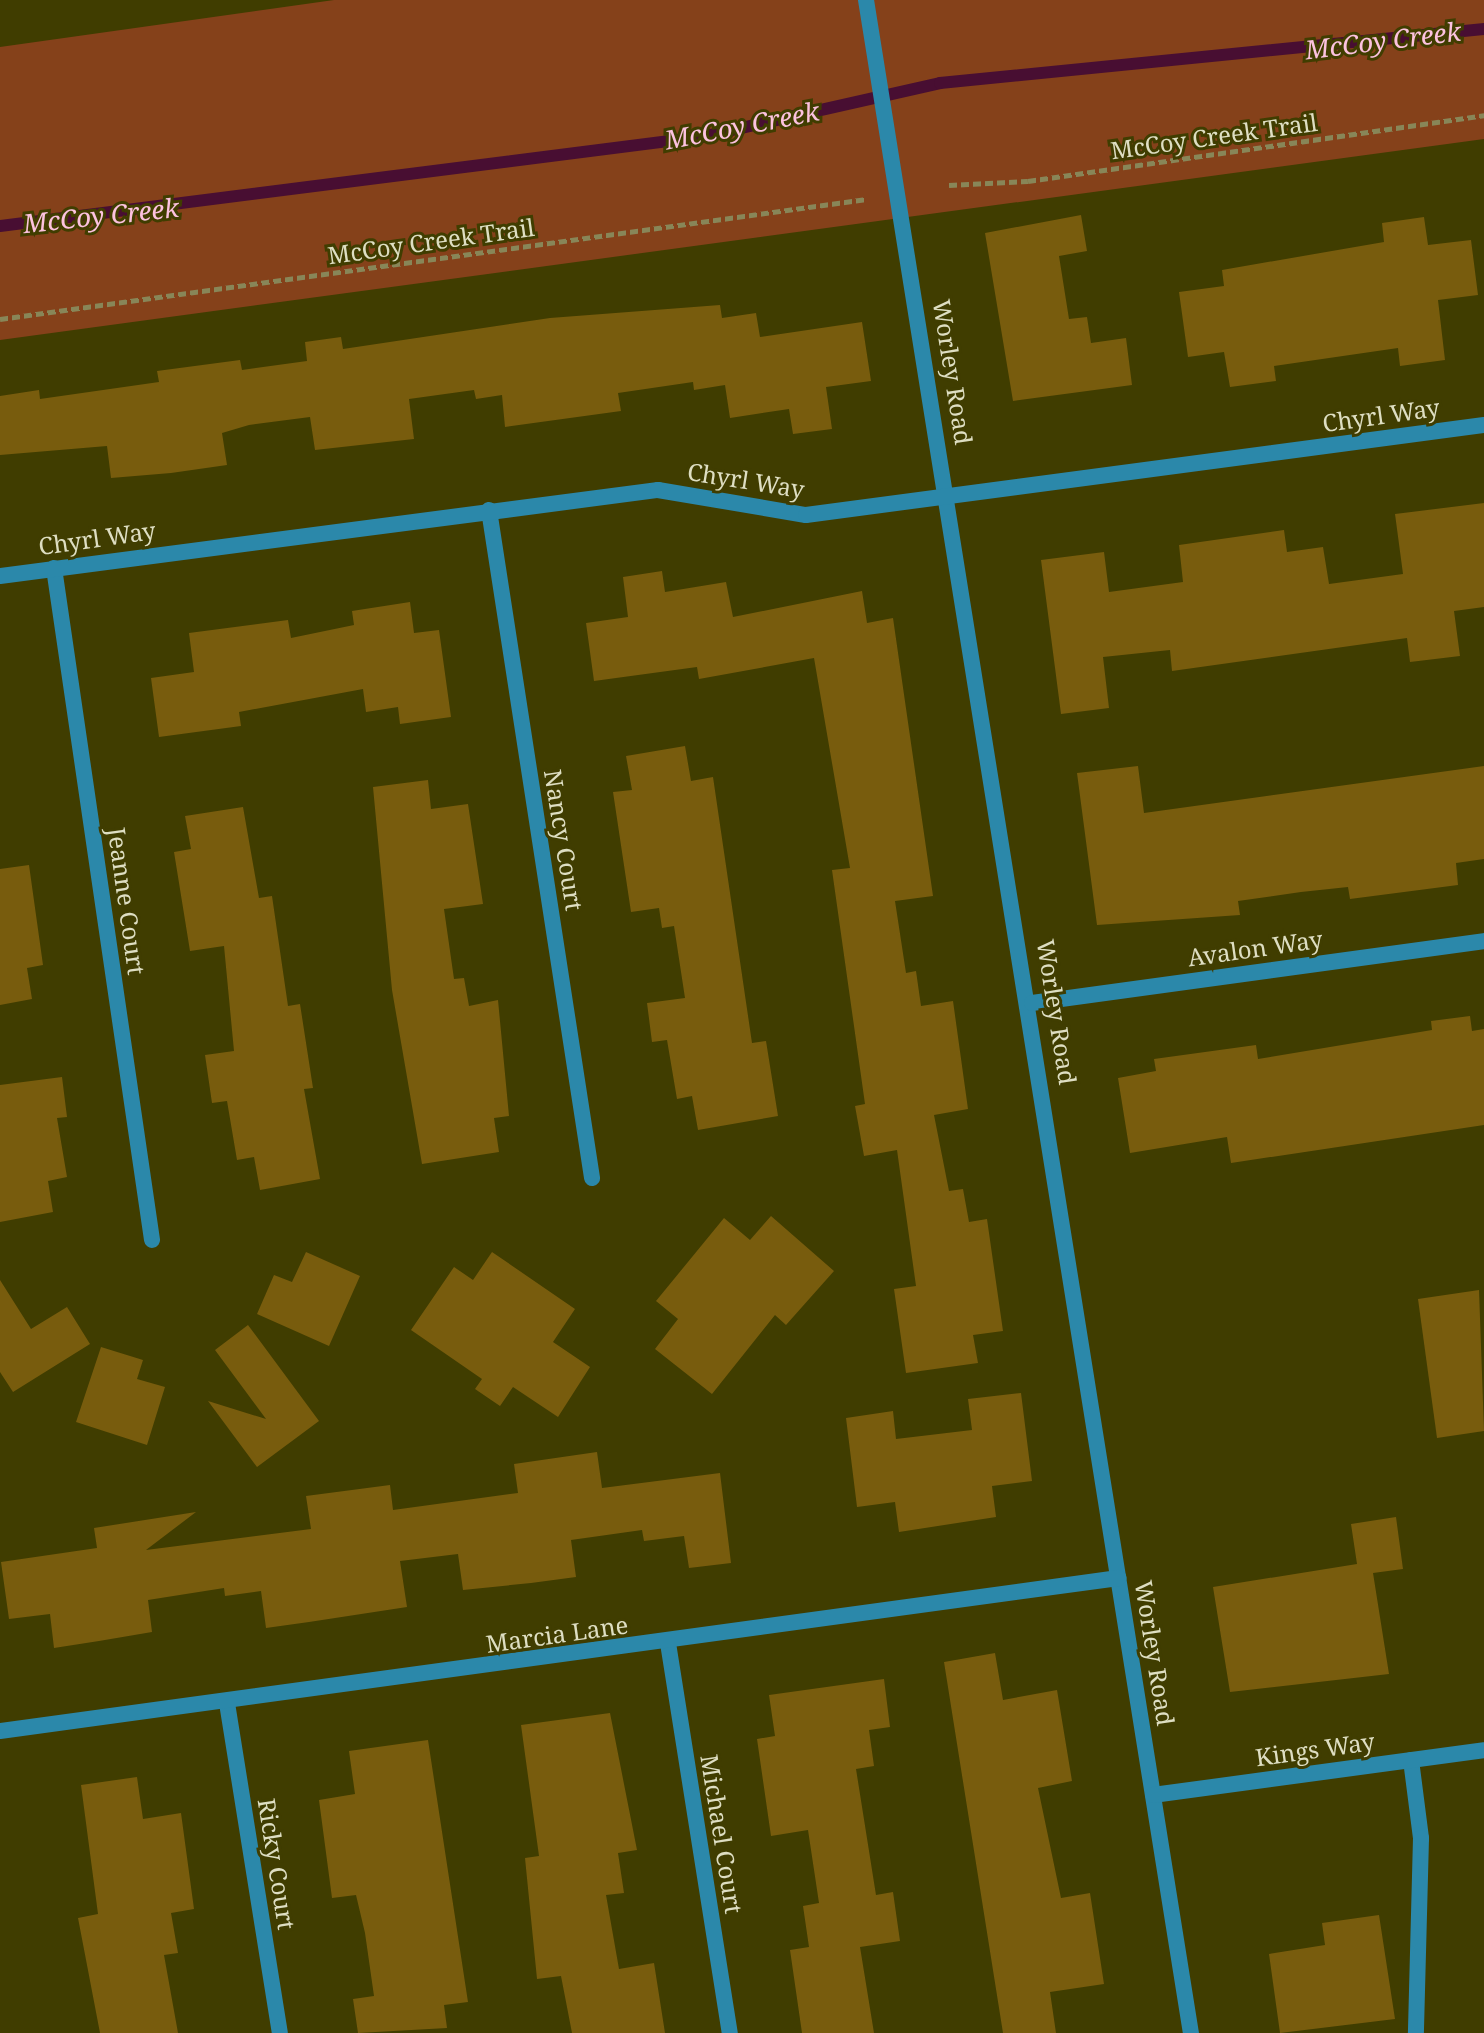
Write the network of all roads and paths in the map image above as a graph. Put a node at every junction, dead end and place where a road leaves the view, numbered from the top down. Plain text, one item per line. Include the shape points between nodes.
1 (866, 0) edge
2 (1484, 115) edge
3 (949, 185) dead end
4 (867, 199) dead end
5 (0, 319) edge
6 (1484, 425) edge
7 (950, 500) junction
8 (489, 510) junction
9 (54, 568) junction
10 (0, 576) edge
11 (1484, 941) edge
12 (1032, 1003) junction
13 (592, 1178) dead end
14 (152, 1240) dead end
15 (1119, 1578) junction
16 (668, 1643) junction
17 (227, 1703) junction
18 (0, 1731) edge
19 (1484, 1750) edge
20 (1411, 1760) junction
21 (1153, 1795) junction
22 (280, 2033) edge
23 (730, 2033) edge
24 (1191, 2033) edge
25 (1416, 2033) edge

1 - 7 street, Worley Road
2 - 3 path, McCoy Creek Trail via 1028,181
4 - 5 path, McCoy Creek Trail
6 - 7 street, Chyrl Way
7 - 8 street, Chyrl Way via 806,515 658,490
7 - 12 street, Worley Road
8 - 9 street, Chyrl Way
8 - 13 street, Nancy Court
9 - 10 street, Chyrl Way
9 - 14 street, Jeanne Court
11 - 12 street, Avalon Way
12 - 15 street, Worley Road
15 - 16 street, Marcia Lane
15 - 21 street, Worley Road
16 - 17 street, Marcia Lane
16 - 23 street, Michael Court
17 - 18 street, Marcia Lane
17 - 22 street, Ricky Court
19 - 20 street, Kings Way
20 - 21 street, Kings Way
20 - 25 street via 1421,1838
21 - 24 street, Worley Road

